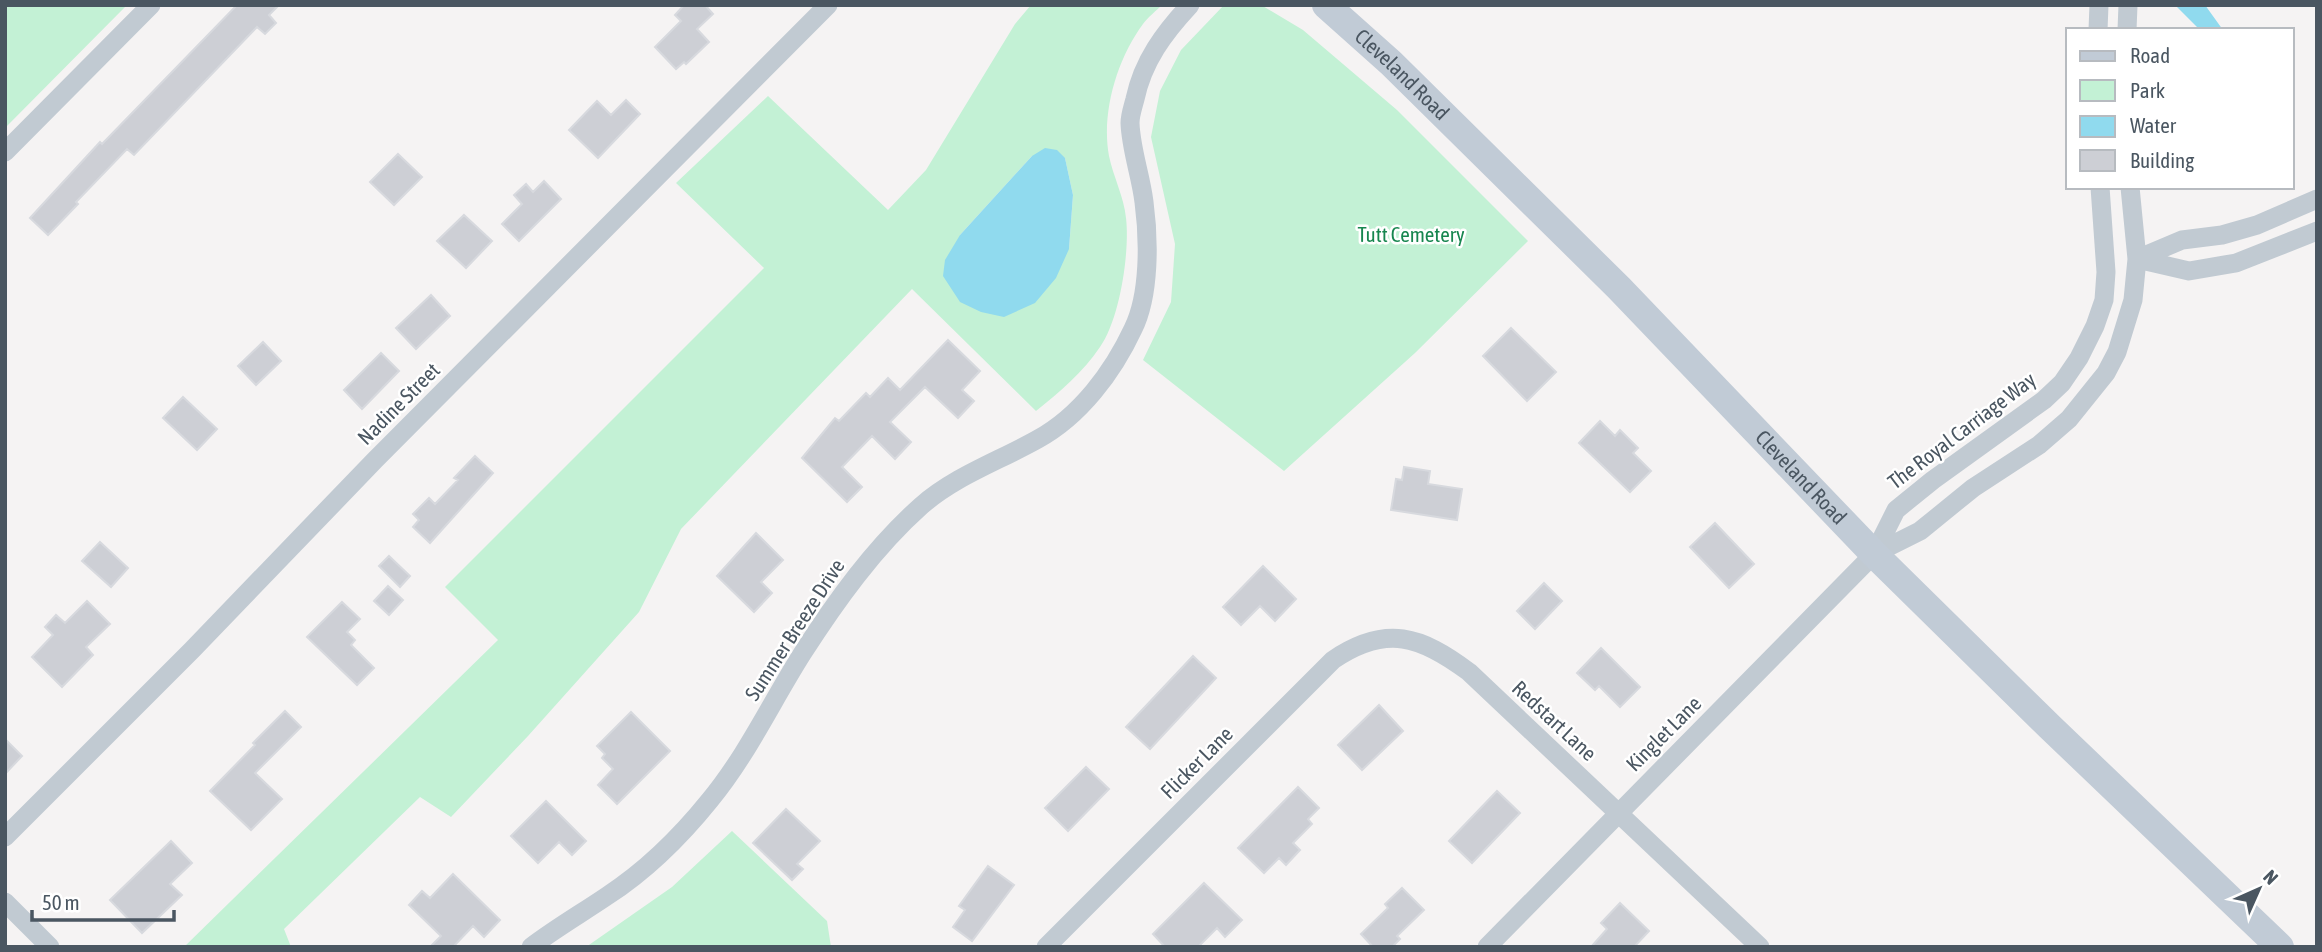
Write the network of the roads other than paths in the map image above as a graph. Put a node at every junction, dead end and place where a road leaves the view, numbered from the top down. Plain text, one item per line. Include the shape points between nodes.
1 (151, 5) edge
2 (828, 5) edge
3 (1190, 5) edge
4 (1326, 5) edge
5 (2099, 5) edge
6 (2128, 5) edge
7 (2098, 28) edge
8 (2127, 28) edge
9 (5, 152) edge
10 (2100, 189) edge
11 (2130, 189) edge
12 (2317, 199) edge
13 (2317, 231) edge
14 (2137, 259) junction
15 (1874, 554) junction
16 (1395, 638) joint
17 (1618, 813) junction
18 (5, 837) edge
19 (5, 902) edge
20 (50, 947) edge
21 (531, 947) edge
22 (1046, 947) edge
23 (1487, 947) edge
24 (1760, 947) edge
25 (2280, 947) edge

1 - 9 street
2 - 18 street, Nadine Street
3 - 21 street, Summer Breeze Drive via 1150,56 1130,121 1147,248 1135,325 1116,362 1085,399 1041,438 957,480 896,530 828,614 742,758 679,836 609,895
4 - 15 main road, Cleveland Road via 1619,288
5 - 7 street
6 - 8 street
10 - 15 street, The Royal Carriage Way via 2104,300 2079,358 2044,400 1896,510
11 - 14 street
12 - 14 street via 2257,225 2222,236 2182,240
13 - 14 street via 2236,263 2189,271
14 - 15 street via 2133,300 2117,352 2085,401 2039,445 1973,488 1920,531
15 - 17 street, Kinglet Lane
15 - 25 main road, Cleveland Road
16 - 17 street, Redstart Lane via 1426,645 1469,672
16 - 22 street, Flicker Lane via 1360,643 1334,660
17 - 23 street, Kinglet Lane
17 - 24 street, Redstart Lane
19 - 20 street

